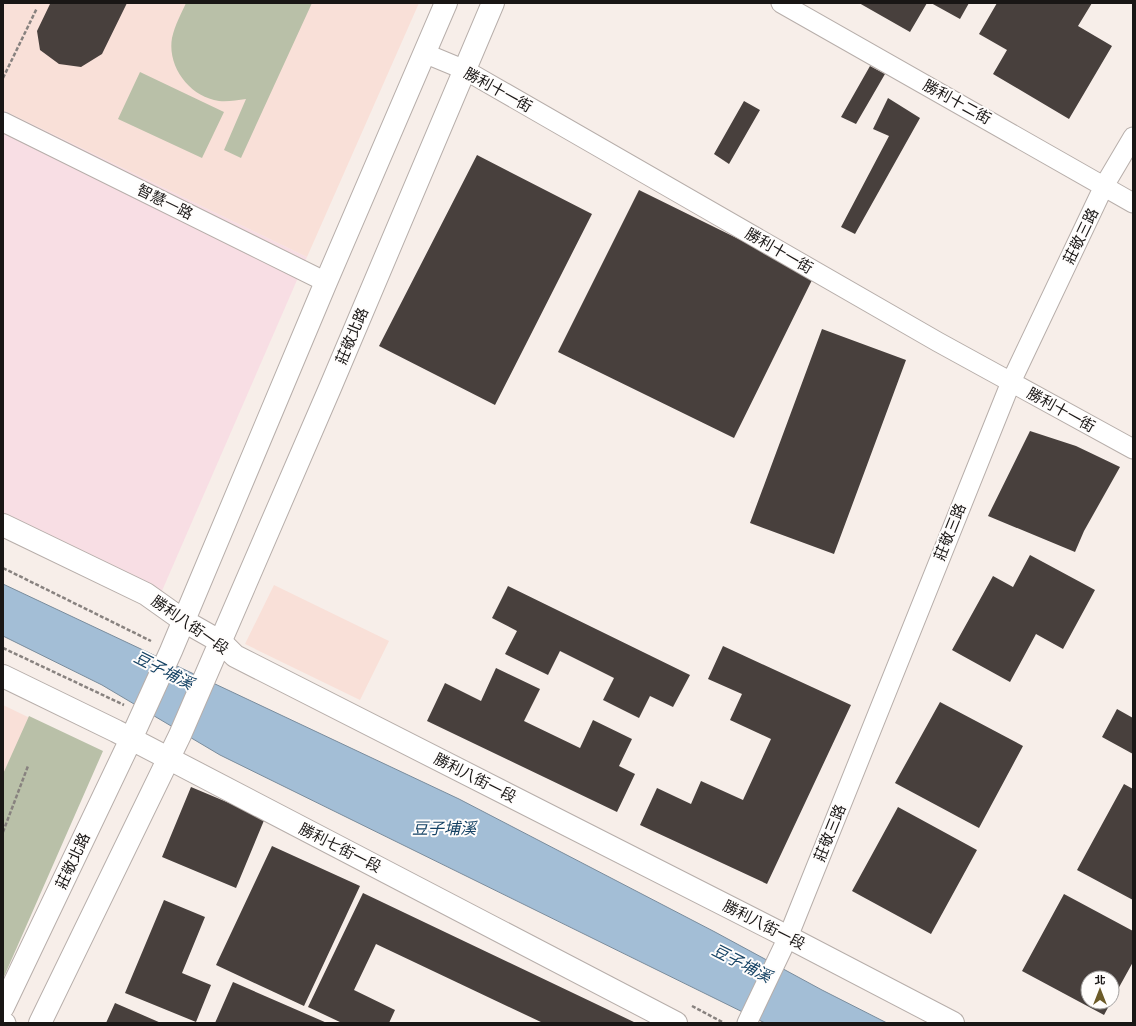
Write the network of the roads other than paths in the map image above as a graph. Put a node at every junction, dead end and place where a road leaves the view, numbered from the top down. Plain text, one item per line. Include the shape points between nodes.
1 (446, 3) edge
2 (493, 3) edge
3 (781, 3) edge
4 (424, 53) junction
5 (465, 70) junction
6 (3, 122) edge
7 (1133, 137) edge
8 (1104, 186) junction
9 (1133, 203) edge
10 (326, 282) junction
11 (1011, 382) junction
12 (1133, 449) edge
13 (3, 524) edge
14 (184, 620) junction
15 (221, 642) junction
16 (3, 676) edge
17 (131, 740) junction
18 (168, 759) junction
19 (788, 936) junction
20 (3, 1007) edge
21 (3, 1022) edge
22 (6, 1023) edge
23 (40, 1023) edge
24 (676, 1023) edge
25 (747, 1023) edge
26 (953, 1023) edge

1 - 4 street
2 - 5 street, 莊敬北路
3 - 8 street, 勝利十二街
4 - 5 street, 勝利十一街
4 - 10 street
5 - 11 street, 勝利十一街
5 - 15 street, 莊敬北路
6 - 10 street, 智慧一路
7 - 8 street, 莊敬三路
8 - 9 street, 勝利十二街
8 - 11 street, 莊敬三路
10 - 14 street
11 - 12 street, 勝利十一街
11 - 19 street, 莊敬三路
13 - 14 street, 勝利八街一段 via 146,594
14 - 15 street, 勝利八街一段
14 - 17 street, 莊敬北路 via 163,647 136,711
15 - 18 street, 莊敬北路
15 - 19 street, 勝利八街一段 via 235,656
16 - 17 street, 勝利七街一段
17 - 18 street, 勝利七街一段
17 - 20 street, 莊敬北路
18 - 23 street
18 - 24 street, 勝利七街一段
19 - 25 street, 莊敬三路
19 - 26 street, 勝利八街一段
21 - 22 street

